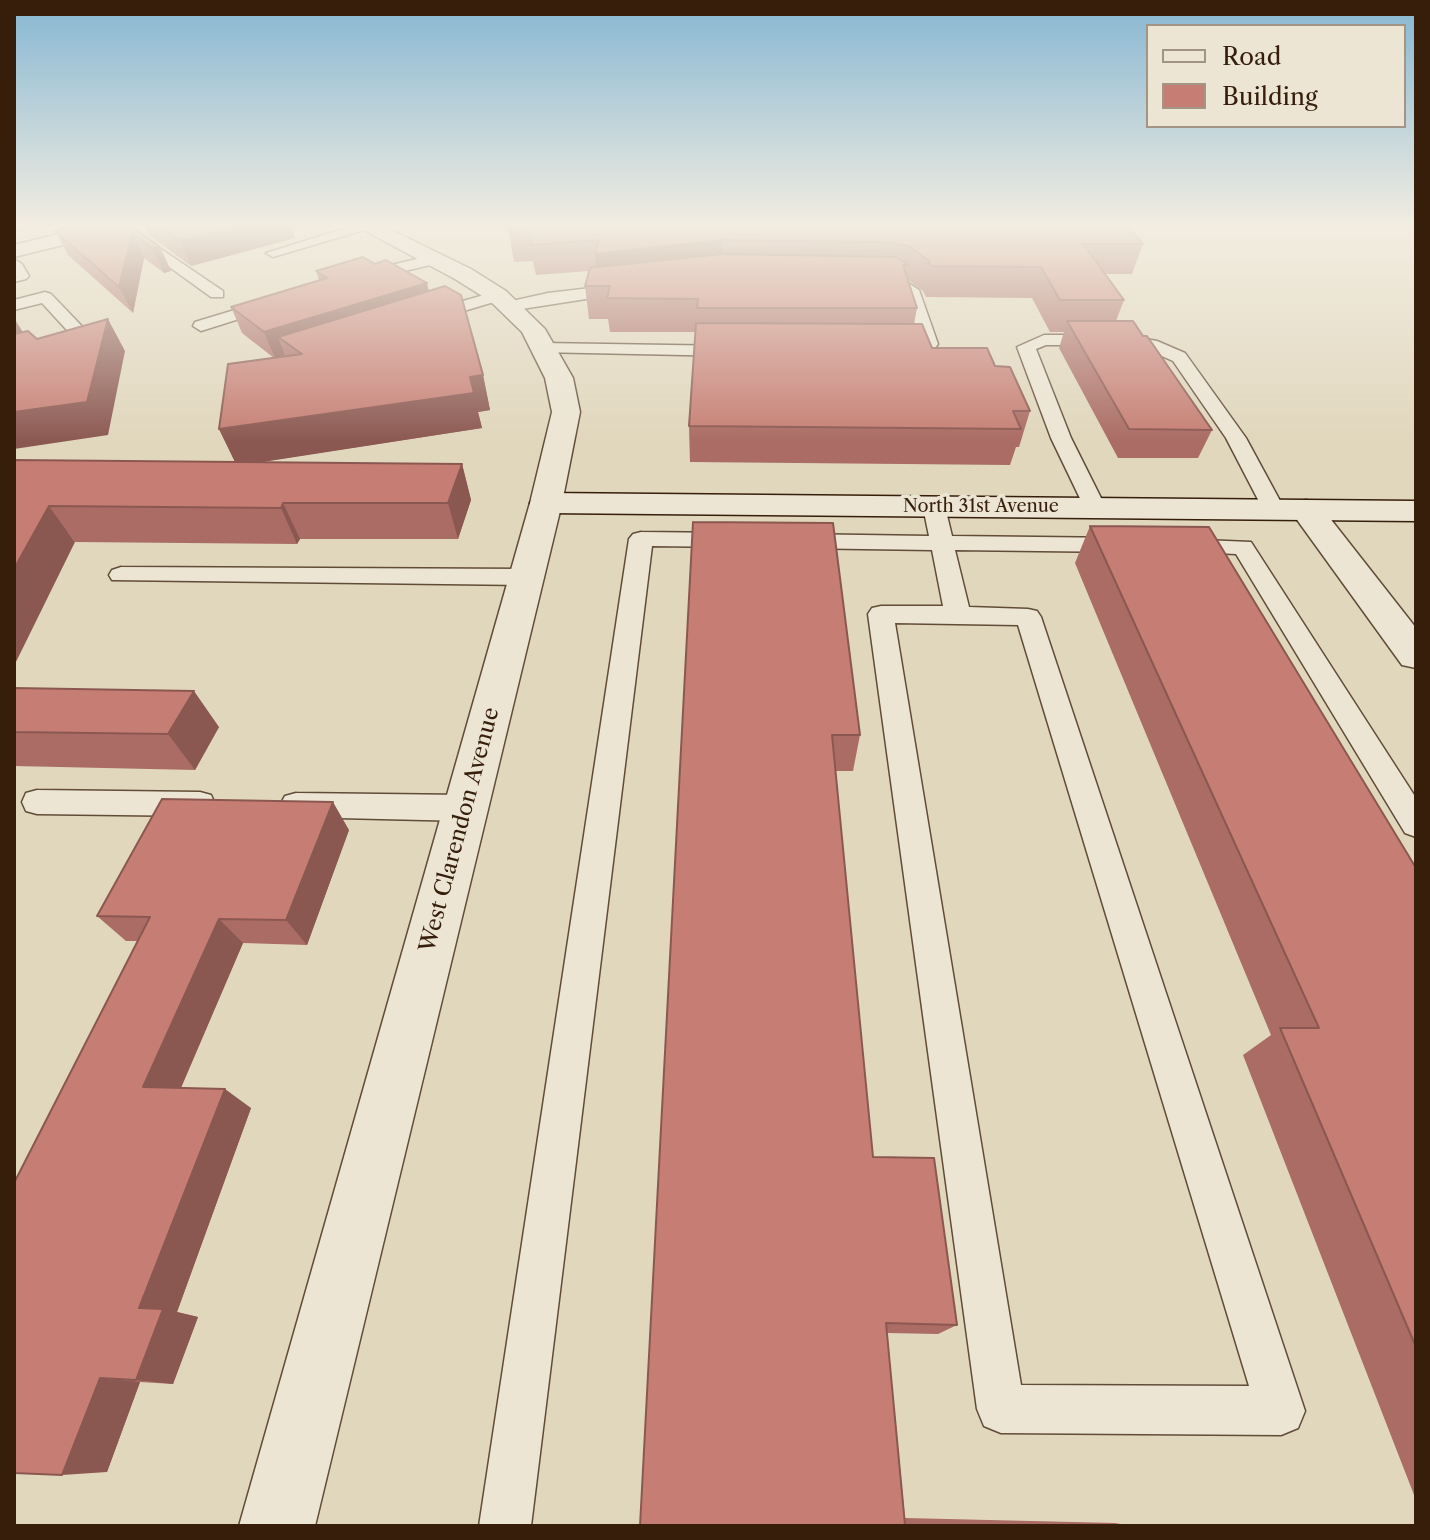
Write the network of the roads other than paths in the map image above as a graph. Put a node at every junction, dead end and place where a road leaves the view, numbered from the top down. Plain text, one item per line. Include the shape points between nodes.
1 (42, 298) edge
2 (46, 298) edge
3 (291, 298) edge
4 (499, 298) edge
5 (549, 298) edge
6 (915, 298) edge
7 (504, 301) junction
8 (14, 305) edge
9 (412, 322) edge
10 (201, 326) dead end
11 (543, 348) junction
12 (748, 351) edge
13 (890, 351) edge
14 (14, 365) edge
15 (546, 503) junction
16 (669, 504) junction
17 (1095, 508) junction
18 (1217, 509) junction
19 (1290, 510) junction
20 (1416, 511) edge
21 (938, 524) junction
22 (667, 540) junction
23 (1243, 547) junction
24 (121, 575) dead end
25 (526, 577) junction
26 (958, 615) junction
27 (1416, 655) edge
28 (37, 802) dead end
29 (228, 804) edge
30 (259, 805) edge
31 (466, 808) junction
32 (1416, 824) edge
33 (277, 1526) edge
34 (505, 1526) edge

1 - 8 lane
2 - 14 lane via 88,342
3 - 10 lane
4 - 7 street, West Clarendon Avenue
5 - 7 lane
6 - 13 lane via 929,344 920,350
7 - 9 lane
7 - 11 street, West Clarendon Avenue via 533,329
11 - 12 lane
11 - 15 street, West Clarendon Avenue via 559,378 566,412
15 - 16 street, North 31st Avenue
15 - 25 street, West Clarendon Avenue
16 - 21 street, North 31st Avenue
16 - 22 lane
17 - 18 street, North 31st Avenue
17 - 19 lane via 1026,347 1044,340 1123,340 1179,357
17 - 21 street, North 31st Avenue
18 - 19 street, North 31st Avenue
18 - 23 lane
19 - 20 street, North 31st Avenue
19 - 27 street
21 - 22 lane
21 - 23 lane
21 - 26 lane
22 - 34 lane via 641,539
23 - 32 lane
24 - 25 lane
25 - 31 street, West Clarendon Avenue
26 - 26 lane via 1028,617 1281,1411 1001,1409 881,614
28 - 29 lane
30 - 31 lane
31 - 33 street, West Clarendon Avenue

